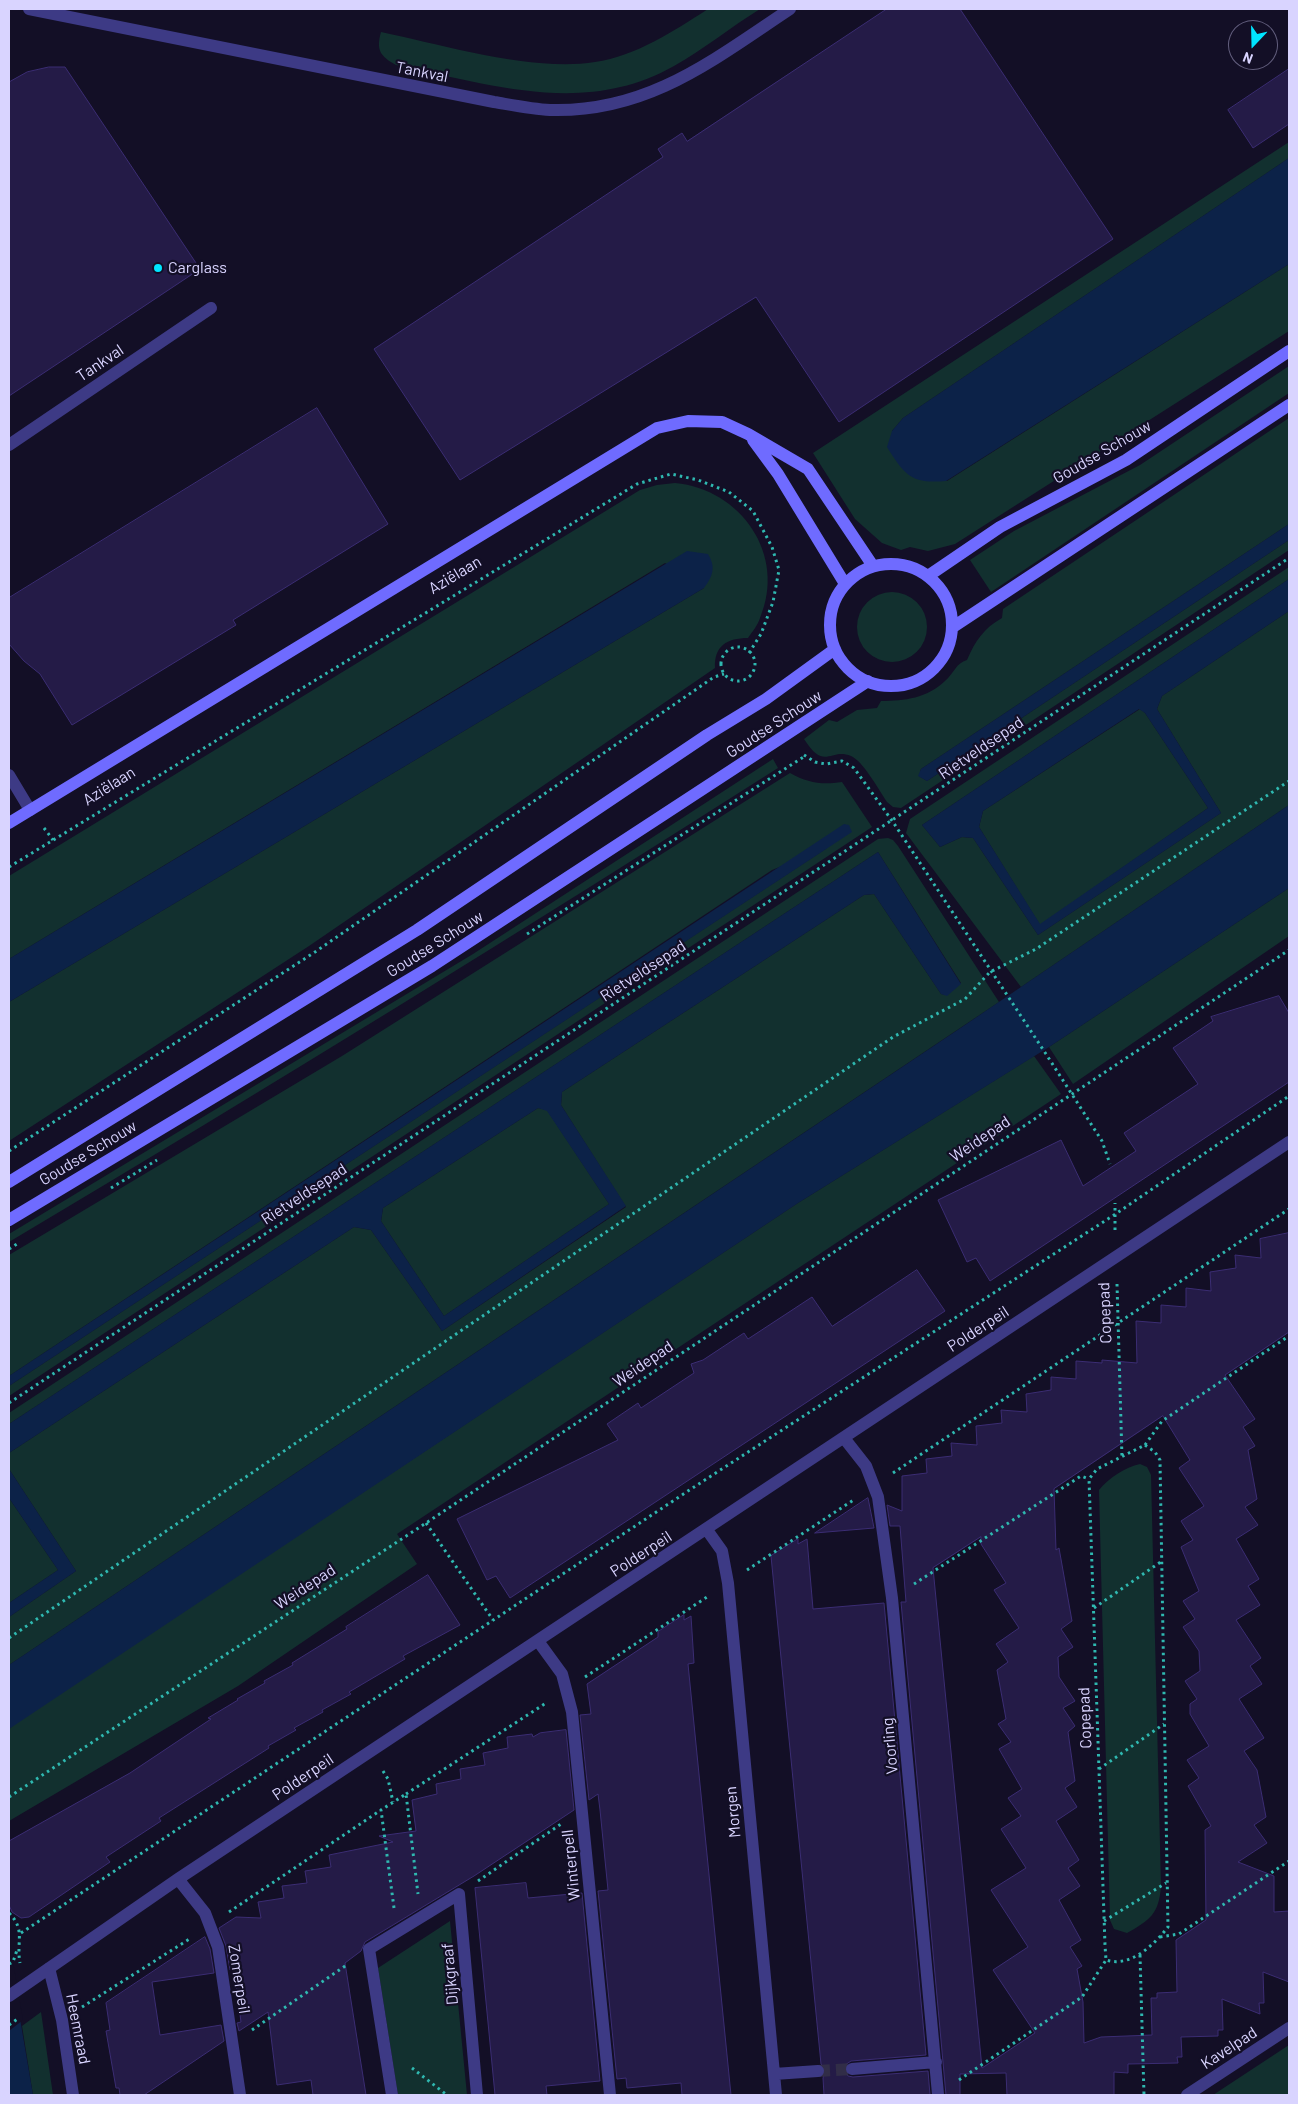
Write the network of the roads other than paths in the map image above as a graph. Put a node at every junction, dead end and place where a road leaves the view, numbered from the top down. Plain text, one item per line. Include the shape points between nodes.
1 (28, 9) edge
2 (790, 9) edge
3 (210, 308) dead end
4 (1289, 351) edge
5 (1289, 405) edge
6 (748, 434) junction
7 (9, 446) edge
8 (873, 566) junction
9 (928, 576) junction
10 (845, 584) junction
11 (953, 627) junction
12 (835, 649) junction
13 (868, 681) junction
14 (9, 775) edge
15 (30, 810) junction
16 (9, 823) edge
17 (1289, 1142) edge
18 (9, 1182) edge
19 (9, 1220) edge
20 (844, 1438) junction
21 (707, 1530) junction
22 (538, 1641) junction
23 (178, 1879) junction
24 (49, 1968) junction
25 (12, 1993) edge
26 (1289, 2028) edge
27 (936, 2062) junction
28 (852, 2069) tunnel mouth
29 (818, 2071) tunnel mouth
30 (774, 2074) junction
31 (938, 2094) edge
32 (74, 2095) edge
33 (240, 2095) edge
34 (392, 2095) edge
35 (477, 2095) edge
36 (610, 2095) edge
37 (776, 2095) edge
38 (1187, 2095) edge

1 - 2 street, Tankval via 494,102 550,110 597,107 646,95 692,74
3 - 7 street, Tankval
4 - 9 main road, Goudse Schouw via 1126,460 1000,527
5 - 11 main road
6 - 8 main road, Aziëlaan via 808,469
6 - 10 main road, Aziëlaan via 778,474
6 - 15 main road, Aziëlaan via 722,422 688,421 657,428
8 - 9 main road via 908,566
8 - 10 main road
9 - 11 main road via 947,599
10 - 12 main road via 832,610 830,630
11 - 13 main road via 944,655 924,676 897,685
12 - 13 main road via 846,665
12 - 18 main road, Goudse Schouw via 766,700 707,735 416,930
13 - 19 main road, Goudse Schouw via 432,966
14 - 15 street
15 - 16 main road, Aziëlaan
17 - 20 street, Polderpeil
20 - 21 street, Polderpeil
20 - 27 street, Voorling via 866,1466 878,1497 892,1598
21 - 22 street, Polderpeil
21 - 30 street, Morgen via 722,1551 728,1583
22 - 23 street, Polderpeil
22 - 36 street, Winterpell via 562,1674 572,1712
23 - 24 street, Polderpeil
23 - 33 street, Zomerpeil via 206,1913 218,1947
24 - 25 street, Polderpeil
24 - 32 street, Heemraad via 62,2020
26 - 38 street, Kavelpad
27 - 28 street
27 - 31 street, Voorling
29 - 30 street
30 - 37 street, Morgen
34 - 35 street, Dijkgraaf via 369,1949 459,1894

